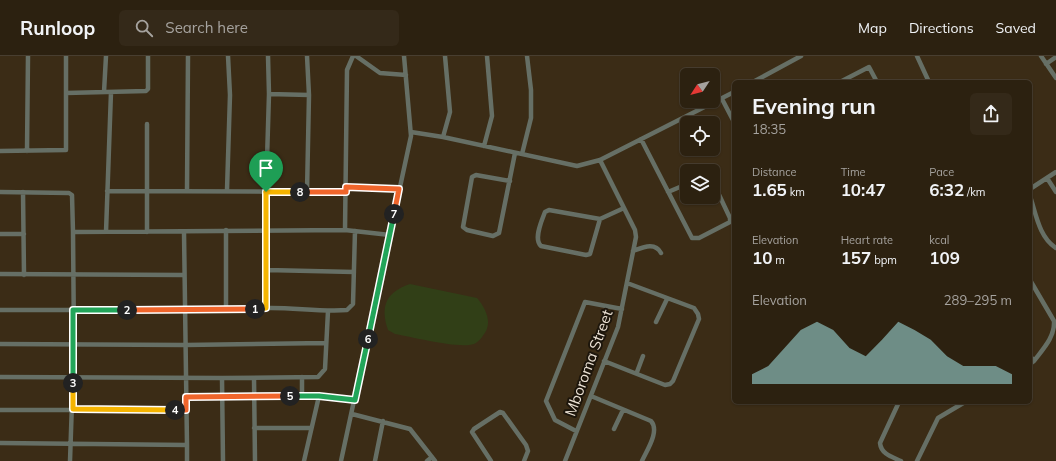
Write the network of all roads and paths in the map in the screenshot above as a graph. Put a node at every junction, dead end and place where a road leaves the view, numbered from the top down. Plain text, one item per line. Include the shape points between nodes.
1 (28, 56) edge
2 (66, 56) edge
3 (106, 56) edge
4 (148, 56) edge
5 (188, 56) edge
6 (228, 56) edge
7 (268, 56) edge
8 (307, 56) edge
9 (353, 56) edge
10 (356, 56) edge
11 (404, 56) edge
12 (445, 56) edge
13 (487, 56) edge
14 (527, 56) edge
15 (801, 56) edge
16 (917, 56) edge
17 (1041, 56) edge
18 (1056, 57) edge
19 (1046, 64) junction
20 (406, 75) junction
21 (1056, 78) edge
22 (761, 80) edge
23 (845, 80) edge
24 (876, 80) edge
25 (928, 80) edge
26 (104, 92) junction
27 (111, 92) junction
28 (66, 93) junction
29 (732, 93) edge
30 (269, 94) junction
31 (309, 95) junction
32 (722, 99) junction
33 (687, 116) edge
34 (732, 118) edge
35 (680, 120) edge
36 (147, 124) dead end
37 (411, 132) junction
38 (443, 137) junction
39 (641, 139) junction
40 (484, 146) junction
41 (0, 151) edge
42 (27, 151) junction
43 (515, 153) junction
44 (522, 154) junction
45 (600, 160) junction
46 (1056, 172) edge
47 (1047, 178) junction
48 (510, 181) junction
49 (680, 187) edge
50 (1032, 188) edge
51 (346, 189) junction
52 (399, 189) junction
53 (227, 190) junction
54 (107, 191) junction
55 (147, 191) junction
56 (0, 192) edge
57 (23, 192) junction
58 (187, 192) junction
59 (266, 192) junction
60 (307, 192) junction
61 (668, 192) junction
62 (1056, 192) edge
63 (720, 197) edge
64 (1032, 202) edge
65 (624, 208) junction
66 (600, 219) junction
67 (226, 230) junction
68 (267, 230) junction
69 (345, 230) junction
70 (355, 231) junction
71 (73, 232) junction
72 (106, 232) junction
73 (147, 232) junction
74 (184, 232) junction
75 (0, 234) edge
76 (24, 234) junction
77 (390, 235) junction
78 (1056, 248) edge
79 (634, 250) junction
80 (661, 253) dead end
81 (267, 270) junction
82 (354, 272) junction
83 (0, 274) edge
84 (24, 275) junction
85 (72, 275) junction
86 (184, 275) junction
87 (627, 283) junction
88 (1032, 283) edge
89 (667, 299) junction
90 (266, 308) junction
91 (622, 308) junction
92 (0, 310) edge
93 (73, 310) junction
94 (185, 310) junction
95 (226, 310) junction
96 (328, 311) junction
97 (656, 322) dead end
98 (1055, 329) edge
99 (74, 343) junction
100 (326, 343) junction
101 (0, 344) edge
102 (185, 345) junction
103 (643, 356) dead end
104 (604, 361) junction
105 (1032, 363) edge
106 (637, 372) junction
107 (73, 376) junction
108 (0, 377) edge
109 (185, 377) junction
110 (302, 377) junction
111 (222, 378) junction
112 (254, 378) junction
113 (222, 396) junction
114 (254, 396) junction
115 (302, 396) junction
116 (319, 396) junction
117 (591, 396) junction
118 (186, 397) junction
119 (355, 400) junction
120 (898, 404) edge
121 (961, 404) edge
122 (73, 409) junction
123 (0, 410) edge
124 (186, 410) junction
125 (623, 410) junction
126 (352, 414) junction
127 (383, 421) junction
128 (254, 428) junction
129 (311, 428) junction
130 (614, 429) dead end
131 (576, 431) junction
132 (0, 443) edge
133 (70, 444) junction
134 (187, 445) junction
135 (434, 459) edge
136 (70, 461) edge
137 (187, 461) edge
138 (223, 461) edge
139 (255, 461) edge
140 (304, 461) edge
141 (341, 461) edge
142 (375, 461) edge
143 (426, 461) edge
144 (491, 461) edge
145 (524, 461) edge
146 (565, 461) edge
147 (642, 461) edge
148 (901, 461) edge
149 (917, 461) edge

1 - 42 street
2 - 28 street
3 - 26 street
4 - 27 street via 146,91
5 - 58 street
6 - 53 street via 230,95
7 - 30 street
8 - 31 street
9 - 51 street via 347,70
10 - 20 street via 380,73
11 - 20 street
12 - 38 street via 450,112
13 - 40 street via 492,116
14 - 44 street via 531,118
15 - 22 street
16 - 25 street
17 - 19 street
18 - 19 street
19 - 21 street
20 - 37 street
23 - 24 street via 869,67
26 - 27 street
26 - 28 street
27 - 54 street
28 - 42 street via 67,148
29 - 32 street
30 - 31 street
30 - 59 street
31 - 60 street
32 - 33 street
32 - 34 street
35 - 39 street
36 - 55 street
37 - 38 street
37 - 52 street
38 - 40 street
39 - 45 street
39 - 61 street
40 - 43 street
41 - 42 street
43 - 44 street
43 - 48 street
44 - 45 street via 577,166
45 - 65 street, Mboroma Street
46 - 47 street
47 - 50 street
47 - 62 street
48 - 48 street via 499,233 496,235 466,230 463,227 474,176
49 - 61 street
51 - 52 street
51 - 60 street
51 - 69 street
52 - 77 street
53 - 58 street
53 - 59 street
54 - 55 street
54 - 72 street
55 - 58 street
55 - 73 street
56 - 57 street
57 - 71 street via 71,194
57 - 76 street
59 - 60 street
59 - 68 street
61 - 63 street via 690,235 695,239 730,222
64 - 78 street via 1044,235
65 - 66 street
65 - 79 street, Mboroma Street via 635,230
66 - 66 street via 549,210 543,216 538,243 541,246 586,255 592,251
67 - 68 street
67 - 74 street
67 - 95 street
68 - 69 street
68 - 81 street
69 - 70 street
70 - 77 street
70 - 82 street
71 - 72 street
71 - 85 street
72 - 73 street
73 - 74 street
74 - 86 street
75 - 76 street
76 - 84 street
77 - 119 street
79 - 80 street via 653,246 659,248
79 - 87 street, Mboroma Street
81 - 82 street
81 - 90 street
82 - 96 street via 351,308
83 - 84 street
84 - 85 street
85 - 86 street
85 - 93 street
86 - 94 street
87 - 89 street
87 - 91 street, Mboroma Street
88 - 98 street via 1054,321
89 - 97 street
89 - 106 street via 694,308 699,319 670,384 665,385
90 - 95 street
90 - 96 street
91 - 104 street, Mboroma Street via 618,327
91 - 131 street via 585,302 546,401 555,420
92 - 93 street
93 - 94 street
93 - 99 street
94 - 95 street
94 - 102 street
96 - 100 street
98 - 105 street
99 - 101 street
99 - 102 street
99 - 107 street
100 - 102 street
100 - 110 street via 326,366 323,373 318,377
102 - 109 street
103 - 106 street
104 - 106 street
104 - 117 street, Mboroma Street
107 - 108 street
107 - 109 street
107 - 122 street
109 - 111 street
109 - 118 street
110 - 112 street
110 - 115 street
111 - 112 street
111 - 113 street
112 - 114 street
113 - 114 street
113 - 118 street
113 - 138 street
114 - 115 street
114 - 128 street
115 - 116 street
116 - 119 street
116 - 129 street
117 - 125 street
117 - 131 street, Mboroma Street
118 - 124 street
119 - 126 street
120 - 148 street via 880,443 885,454
121 - 149 street via 938,418
122 - 123 street
122 - 124 street
122 - 133 street
124 - 134 street
125 - 130 street
125 - 147 street via 655,425 655,431
126 - 127 street
126 - 141 street
127 - 135 street via 410,428
127 - 142 street
128 - 129 street
128 - 139 street
129 - 140 street
131 - 146 street, Mboroma Street
132 - 133 street
133 - 134 street
133 - 136 street
134 - 137 street
135 - 143 street
144 - 145 street via 472,432 474,428 500,412 526,445 528,451

